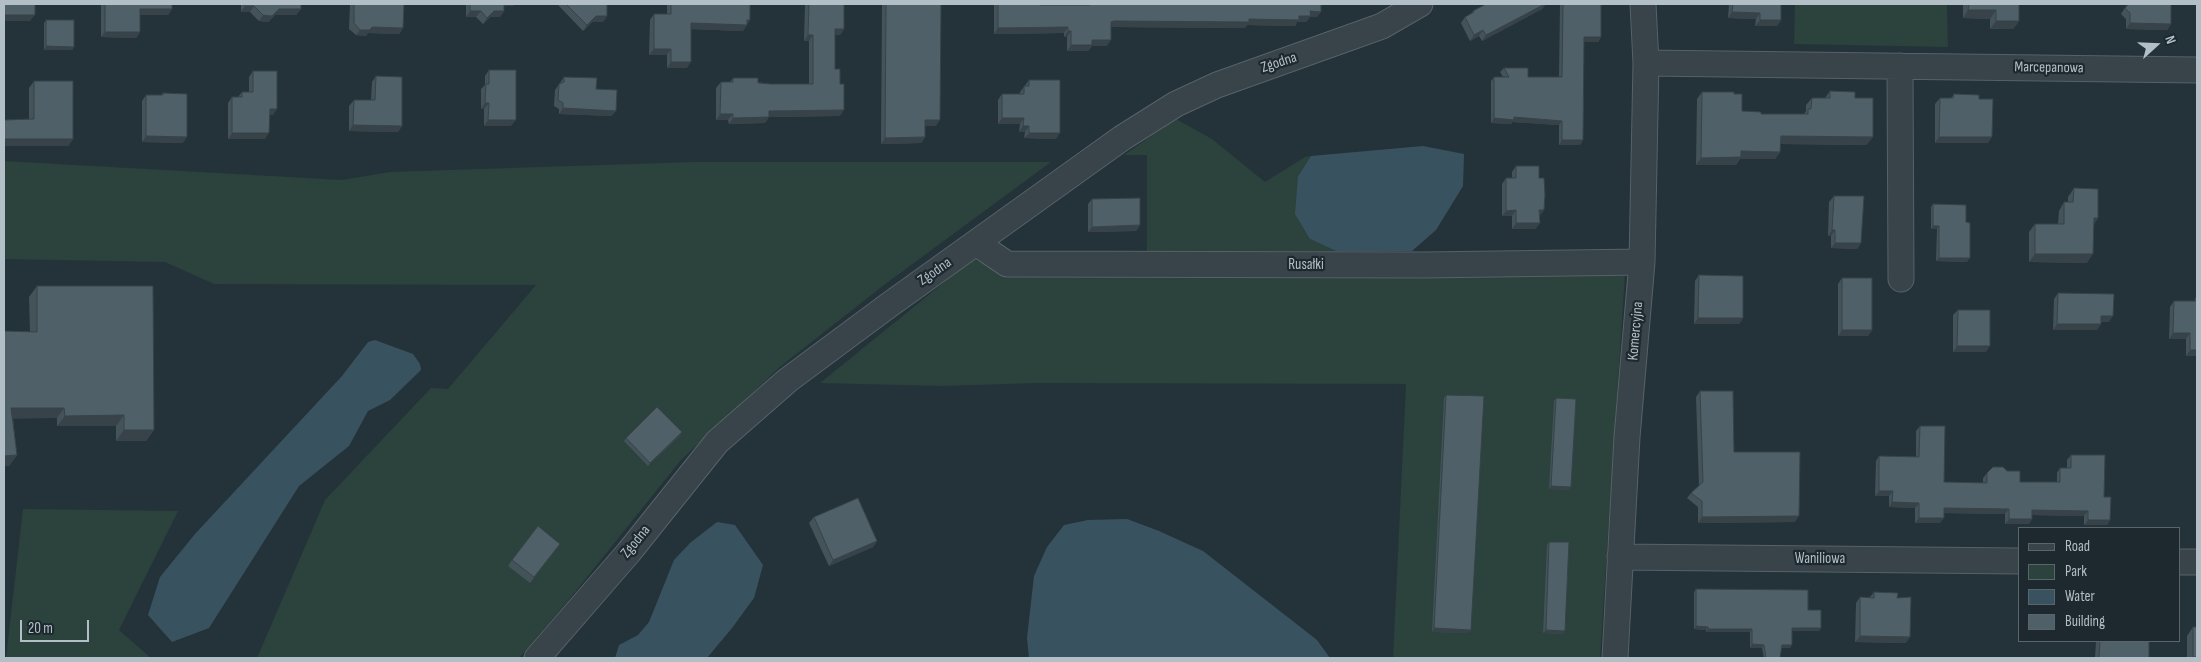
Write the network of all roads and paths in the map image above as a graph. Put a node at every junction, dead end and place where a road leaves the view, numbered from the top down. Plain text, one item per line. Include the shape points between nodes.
1 (1420, 4) edge
2 (1643, 4) edge
3 (1646, 63) junction
4 (1900, 66) junction
5 (2197, 70) edge
6 (976, 243) junction
7 (1642, 262) junction
8 (1901, 279) dead end
9 (1620, 558) junction
10 (2018, 561) edge
11 (2181, 562) edge
12 (2197, 562) edge
13 (537, 658) edge
14 (1615, 658) edge

1 - 6 street, Zgodna via 1382,26 1216,85 1176,104 1122,138
2 - 3 street, Komercyjna
3 - 4 street, Marcepanowa
3 - 7 street, Komercyjna
4 - 5 street, Marcepanowa
4 - 8 street
6 - 7 street, Rusałki via 1007,264
6 - 13 street, Zgodna via 788,380 717,442 629,552
7 - 9 street, Komercyjna
9 - 10 street, Waniliowa
9 - 14 street, Komercyjna
11 - 12 street

